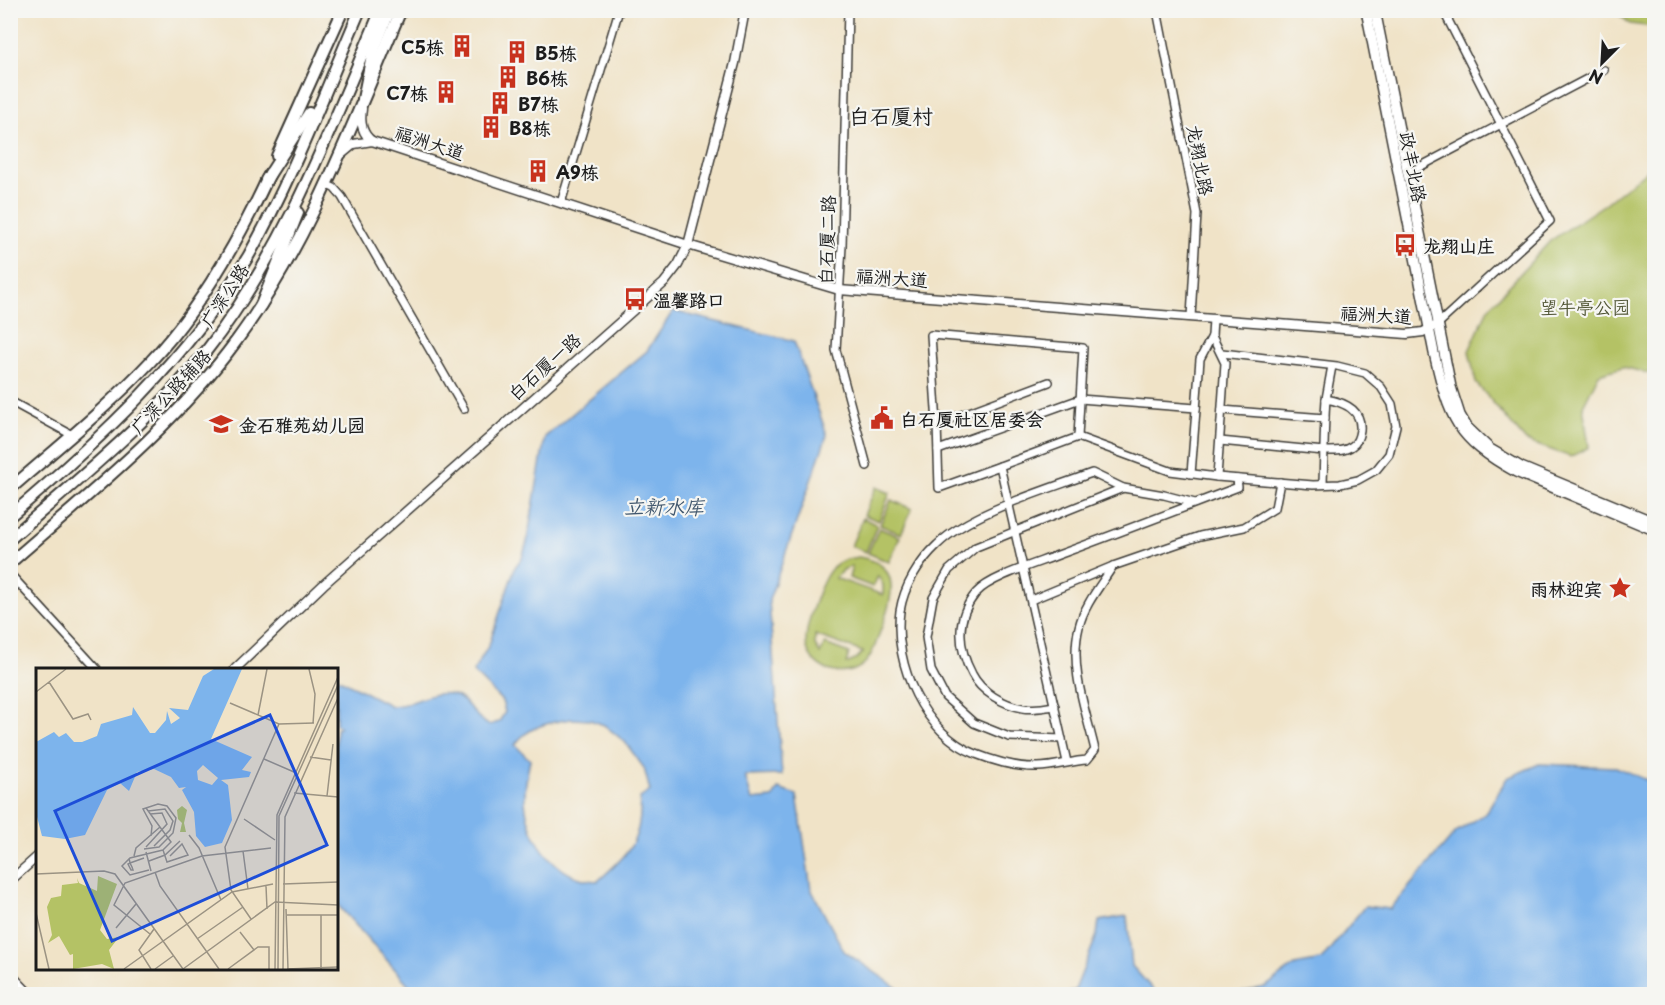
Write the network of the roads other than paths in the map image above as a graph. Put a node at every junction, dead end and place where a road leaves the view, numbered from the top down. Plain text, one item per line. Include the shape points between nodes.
1 (343, 10) edge
2 (360, 10) edge
3 (381, 10) edge
4 (390, 10) edge
5 (401, 10) edge
6 (619, 10) edge
7 (746, 10) edge
8 (848, 10) edge
9 (1157, 10) edge
10 (1366, 10) edge
11 (1375, 10) edge
12 (1443, 10) edge
13 (1604, 70) dead end
14 (327, 85) junction
15 (363, 99) junction
16 (1500, 124) junction
17 (372, 141) junction
18 (315, 164) junction
19 (333, 167) junction
20 (1408, 173) junction
21 (266, 180) junction
22 (325, 184) junction
23 (561, 203) junction
24 (688, 245) junction
25 (840, 290) junction
26 (261, 305) junction
27 (1191, 317) junction
28 (1213, 319) junction
29 (1434, 326) junction
30 (1212, 336) junction
31 (1222, 353) junction
32 (1332, 366) junction
33 (1049, 382) dead end
34 (1080, 399) junction
35 (1326, 399) junction
36 (10, 401) edge
37 (1196, 408) junction
38 (464, 409) dead end
39 (1222, 410) junction
40 (1325, 418) junction
41 (937, 424) junction
42 (72, 435) junction
43 (1078, 437) junction
44 (1220, 441) junction
45 (938, 450) junction
46 (1324, 451) junction
47 (867, 466) dead end
48 (1000, 466) junction
49 (1191, 474) junction
50 (1217, 477) junction
51 (1237, 479) junction
52 (1280, 482) junction
53 (1323, 484) junction
54 (1124, 488) junction
55 (10, 489) edge
56 (1195, 503) junction
57 (1009, 505) junction
58 (10, 516) edge
59 (1654, 522) edge
60 (1015, 530) junction
61 (1654, 530) edge
62 (10, 539) edge
63 (10, 563) edge
64 (1113, 566) junction
65 (1024, 569) junction
66 (10, 574) edge
67 (1031, 600) junction
68 (96, 668) edge
69 (236, 668) edge
70 (1055, 706) junction
71 (1062, 739) junction
72 (1067, 762) junction
73 (36, 858) edge
74 (10, 881) edge
75 (10, 973) edge
76 (30, 994) edge

1 - 21 main road, 广深公路辅路
2 - 14 main road, 广深公路
3 - 18 main road, 广深公路
4 - 15 main road via 372,55
5 - 15 main road, 广深公路辅路
6 - 23 street
7 - 24 street, 白石厦一路
8 - 25 street, 白石厦二路
9 - 27 street, 龙翔北路 via 1197,214
10 - 29 main road, 政丰北路
11 - 20 main road, 政丰北路
12 - 16 street
13 - 16 street
14 - 21 main road
14 - 58 main road, 广深公路 via 264,226 200,329 141,397
15 - 17 street via 360,119
15 - 19 main road, 广深公路辅路
16 - 20 street
16 - 29 street via 1550,221
17 - 19 street via 349,148
17 - 23 street, 福洲大道
18 - 26 main road
18 - 62 main road, 广深公路 via 270,254 228,321 180,382 105,457
19 - 22 main road, 广深公路辅路
20 - 29 main road, 政丰北路
21 - 42 main road, 广深公路辅路 via 227,255 173,335 120,392
22 - 26 main road, 广深公路辅路
22 - 38 street via 342,197
23 - 24 street, 福洲大道
24 - 25 street, 福洲大道
24 - 69 street, 白石厦一路 via 664,283 323,585
25 - 27 street, 福洲大道
25 - 47 street, 白石厦二路 via 836,350
26 - 63 main road, 广深公路辅路 via 205,380 166,423
27 - 28 street, 福洲大道
28 - 29 street, 福洲大道 via 1407,334
28 - 30 street
29 - 59 main road, 福洲大道 via 1454,401 1477,438 1505,459
29 - 61 main road, 福洲大道 via 1447,405 1472,442 1516,472
30 - 31 street
30 - 37 street via 1200,359
31 - 32 street
31 - 39 street via 1226,363
32 - 35 street
32 - 53 street via 1365,373 1381,387 1392,404 1396,426 1389,454 1376,470 1358,480
33 - 41 street
34 - 37 street
34 - 41 street via 1083,348 931,335
34 - 43 street
34 - 45 street
35 - 40 street
35 - 46 street via 1353,410 1360,420 1360,431 1352,447
36 - 42 street
37 - 49 street
39 - 40 street
39 - 44 street
40 - 46 street
41 - 45 street
42 - 55 main road, 广深公路辅路
43 - 48 street
43 - 49 street via 1170,471
44 - 46 street
44 - 50 street
45 - 48 street via 939,488
46 - 53 street
48 - 57 street
49 - 50 street
50 - 51 street
51 - 52 street
51 - 56 street via 1238,487
52 - 53 street
52 - 64 street via 1275,508 1244,526 1200,536
54 - 56 street
54 - 57 street via 1092,473
54 - 60 street
56 - 65 street
57 - 60 street
57 - 72 street via 964,524 937,544 912,574 900,611 906,677 924,711 951,738 975,754 1039,767
60 - 65 street
60 - 71 street via 976,547 949,570 933,598 926,637 932,670 945,697 974,723 1009,737
64 - 67 street
64 - 72 street via 1079,626 1075,661 1095,750 1088,760
65 - 67 street
65 - 70 street via 987,584 976,594 965,614 960,636 963,658 975,680 997,699 1025,708
66 - 68 street
67 - 70 street
70 - 71 street
71 - 72 street
73 - 74 street
75 - 76 street

